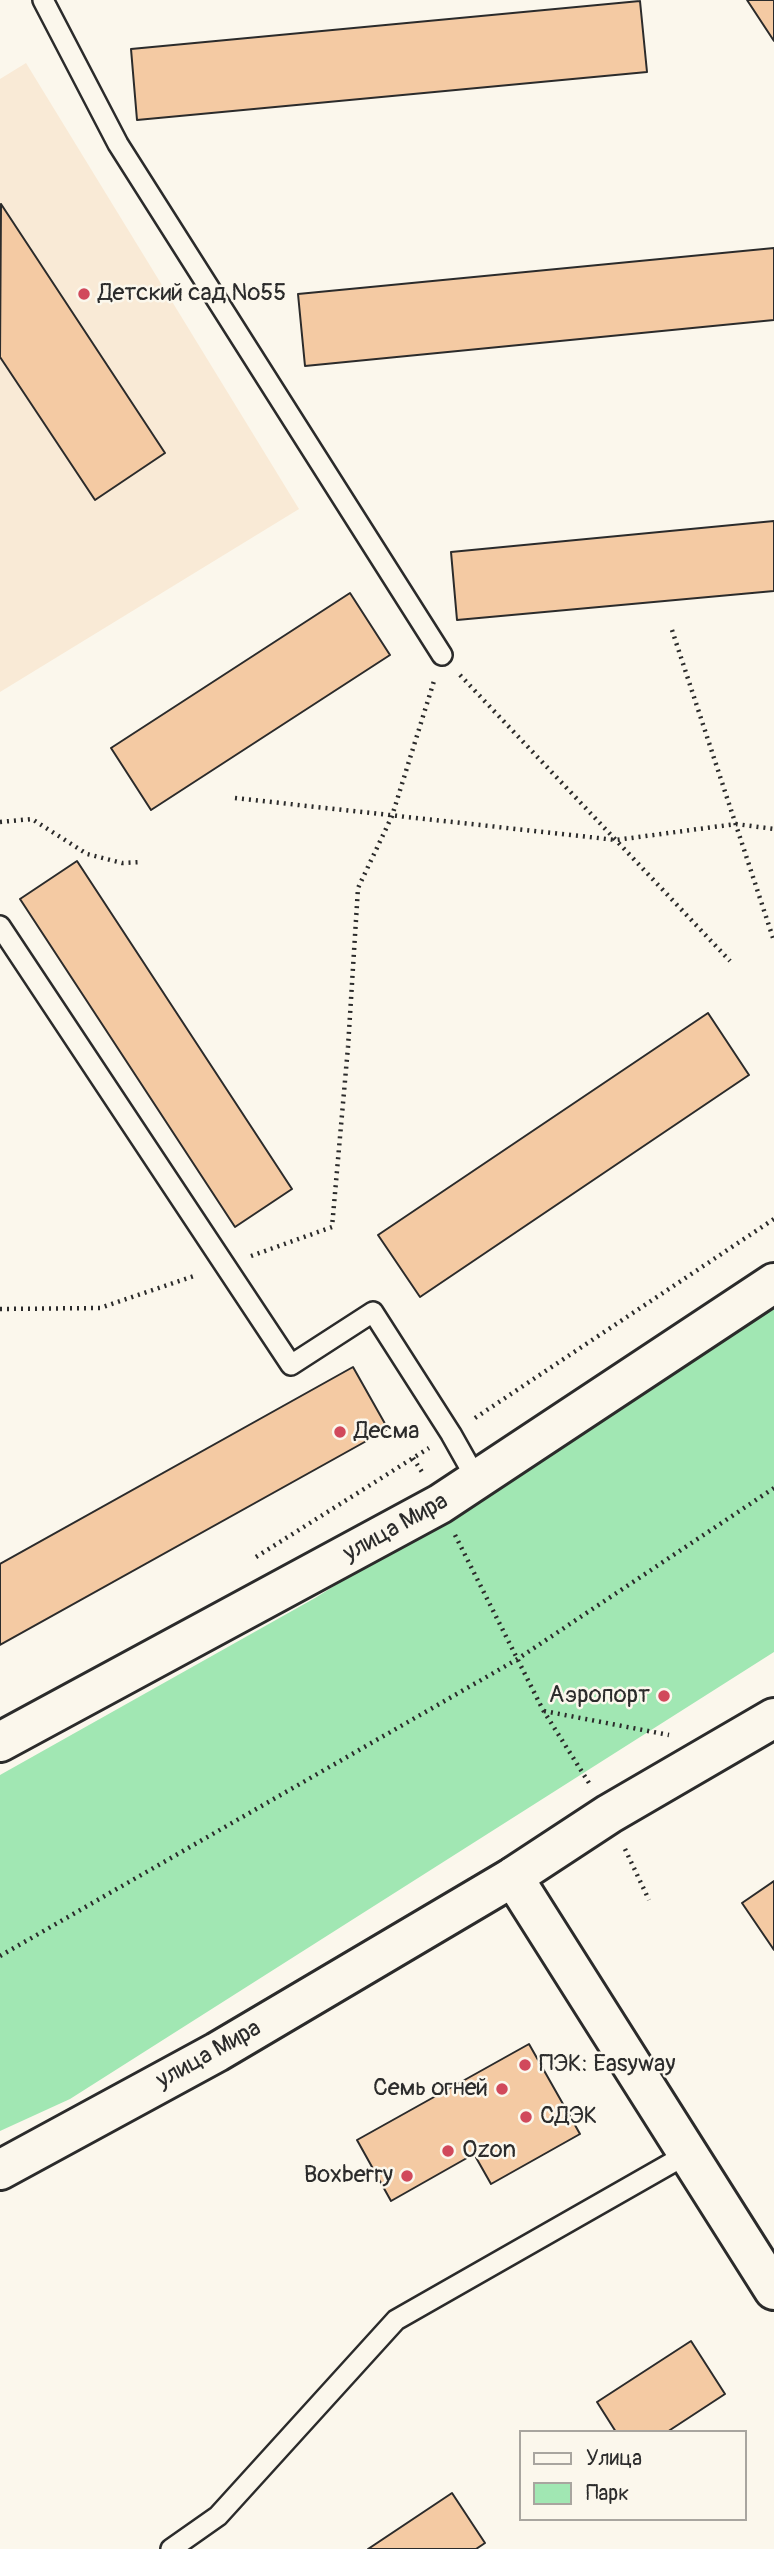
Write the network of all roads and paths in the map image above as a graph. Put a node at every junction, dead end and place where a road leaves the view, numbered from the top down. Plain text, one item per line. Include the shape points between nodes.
1 (43, 0) edge
2 (672, 630) dead end
3 (442, 655) junction
4 (235, 798) dead end
5 (392, 816) junction
6 (0, 822) edge
7 (736, 824) junction
8 (774, 829) edge
9 (616, 840) junction
10 (142, 862) dead end
11 (0, 926) edge
12 (774, 941) edge
13 (730, 961) dead end
14 (774, 1219) edge
15 (225, 1265) junction
16 (774, 1283) edge
17 (0, 1309) edge
18 (451, 1434) junction
19 (413, 1458) junction
20 (478, 1482) junction
21 (774, 1488) edge
22 (440, 1504) junction
23 (251, 1560) dead end
24 (516, 1660) junction
25 (543, 1710) junction
26 (774, 1718) edge
27 (681, 1737) dead end
28 (0, 1742) edge
29 (609, 1814) junction
30 (513, 1877) junction
31 (649, 1900) dead end
32 (0, 1956) edge
33 (688, 2153) junction
34 (0, 2171) edge
35 (774, 2290) edge
36 (171, 2549) edge

1 - 3 lane via 118,144
2 - 7 path
3 - 5 path
3 - 9 path
4 - 5 path
5 - 9 path
5 - 15 path via 358,888 331,1227
6 - 10 path via 32,818 87,854 121,863
7 - 8 path
7 - 9 path
7 - 12 path
9 - 13 path
11 - 15 lane
14 - 18 path
15 - 17 path via 100,1308
15 - 18 lane via 291,1365 373,1312
16 - 20 street, улица Мира
18 - 19 path
18 - 20 lane
19 - 22 path
19 - 23 path
20 - 22 street, улица Мира
21 - 24 path
22 - 24 path
22 - 28 street, улица Мира
24 - 25 path
24 - 32 path
25 - 27 path
25 - 29 path
26 - 29 street, улица Мира
29 - 30 street, улица Мира
29 - 31 path
30 - 33 street
30 - 34 street, улица Мира via 217,2052
33 - 35 street
33 - 36 lane via 396,2320 218,2516

